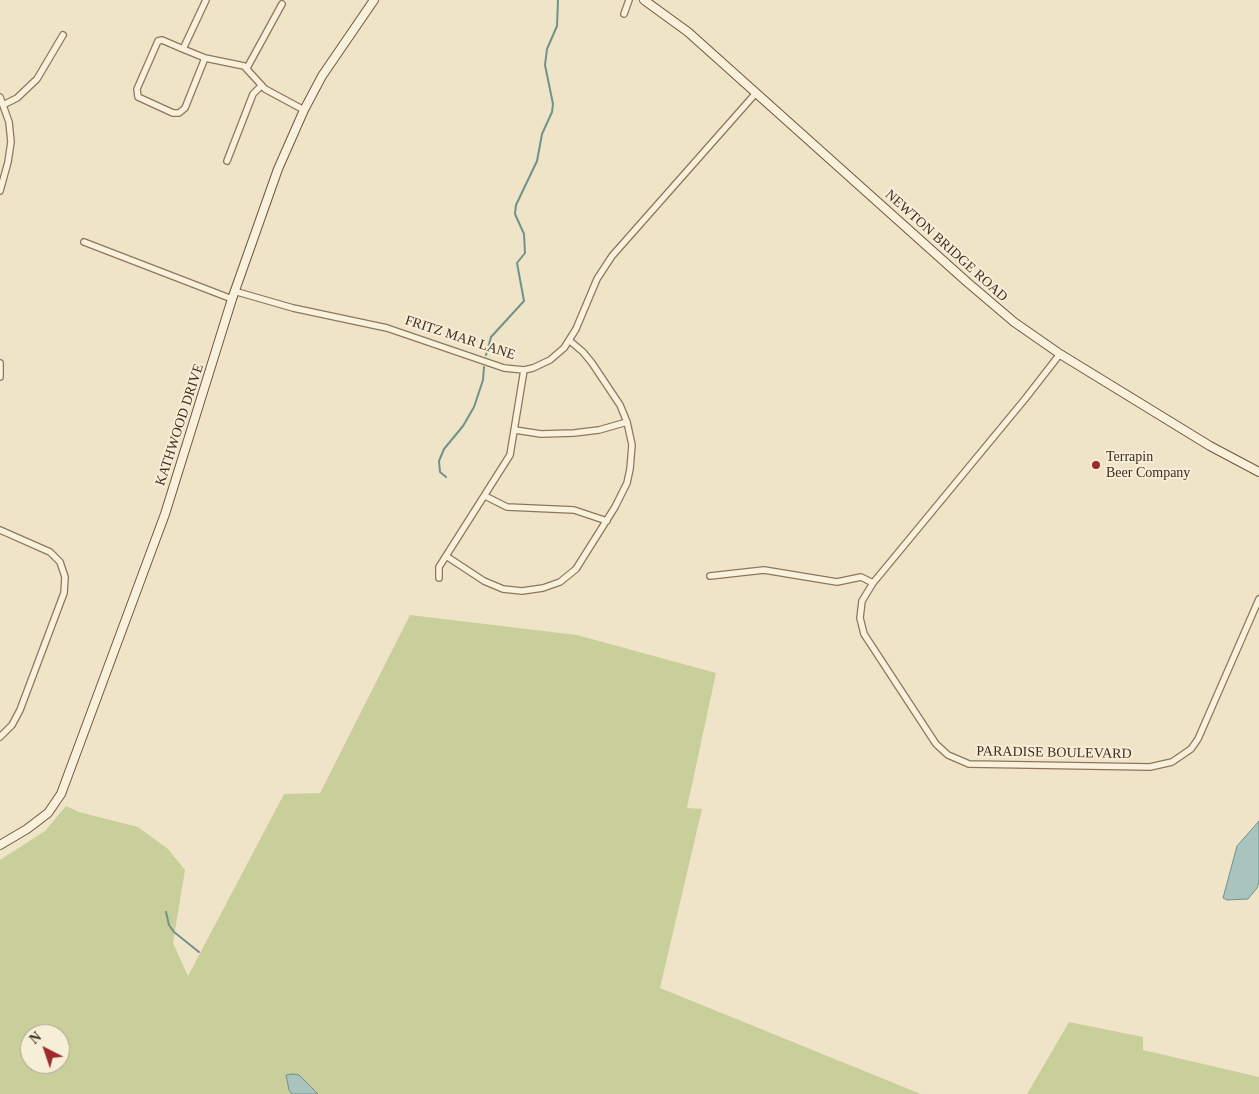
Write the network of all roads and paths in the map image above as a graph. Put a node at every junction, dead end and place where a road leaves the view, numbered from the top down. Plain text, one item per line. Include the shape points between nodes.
1 (206, 0) edge
2 (374, 0) edge
3 (629, 0) edge
4 (644, 0) edge
5 (282, 4) dead end
6 (624, 14) dead end
7 (63, 35) dead end
8 (183, 49) junction
9 (205, 58) junction
10 (248, 68) junction
11 (262, 86) junction
12 (756, 93) junction
13 (0, 98) edge
14 (3, 105) junction
15 (304, 110) junction
16 (227, 161) dead end
17 (0, 191) edge
18 (84, 242) dead end
19 (233, 295) junction
20 (570, 341) junction
21 (1060, 354) junction
22 (0, 363) edge
23 (524, 370) junction
24 (0, 377) edge
25 (627, 422) junction
26 (515, 430) junction
27 (1259, 472) edge
28 (484, 496) junction
29 (607, 521) junction
30 (0, 530) edge
31 (446, 556) junction
32 (710, 576) dead end
33 (439, 578) dead end
34 (872, 584) junction
35 (1259, 598) edge
36 (0, 737) edge
37 (0, 845) edge

1 - 8 street
2 - 15 street, KATHWOOD DRIVE via 334,56
3 - 6 street
4 - 12 street, NEWTON BRIDGE ROAD via 688,32
5 - 10 street
7 - 14 street via 37,79 17,98
8 - 9 street
8 - 9 street via 158,41 137,89 138,97 173,114 179,113 185,108
9 - 10 street
10 - 11 street
11 - 15 street
11 - 16 street via 253,94
12 - 20 street, FRITZ MAR LANE via 612,256 597,279
12 - 21 street, NEWTON BRIDGE ROAD via 994,306
13 - 14 street
14 - 17 street via 11,142
15 - 19 street, KATHWOOD DRIVE via 267,199
18 - 19 street, FRITZ MAR LANE
19 - 23 street, FRITZ MAR LANE via 387,328 504,368
19 - 37 street, KATHWOOD DRIVE via 165,514 61,794 48,813
20 - 23 street, FRITZ MAR LANE via 550,360
20 - 25 street via 592,363 620,405
21 - 27 street, NEWTON BRIDGE ROAD via 1223,454
21 - 34 street, PARADISE BOULEVARD
22 - 24 street
23 - 26 street
25 - 26 street via 574,433
25 - 29 street via 632,445 630,469 622,495
26 - 28 street via 506,464
28 - 29 street via 506,507 574,510
28 - 31 street
29 - 31 street via 584,559 572,572 560,582 533,590 512,591 493,585
30 - 36 street via 50,552 60,562 66,577 64,594 20,710
31 - 33 street via 439,567
32 - 34 street via 764,570 837,582 862,577
34 - 35 street, PARADISE BOULEVARD via 860,608 864,634 936,744 948,755 969,764 1150,767 1172,762 1191,749 1198,739

